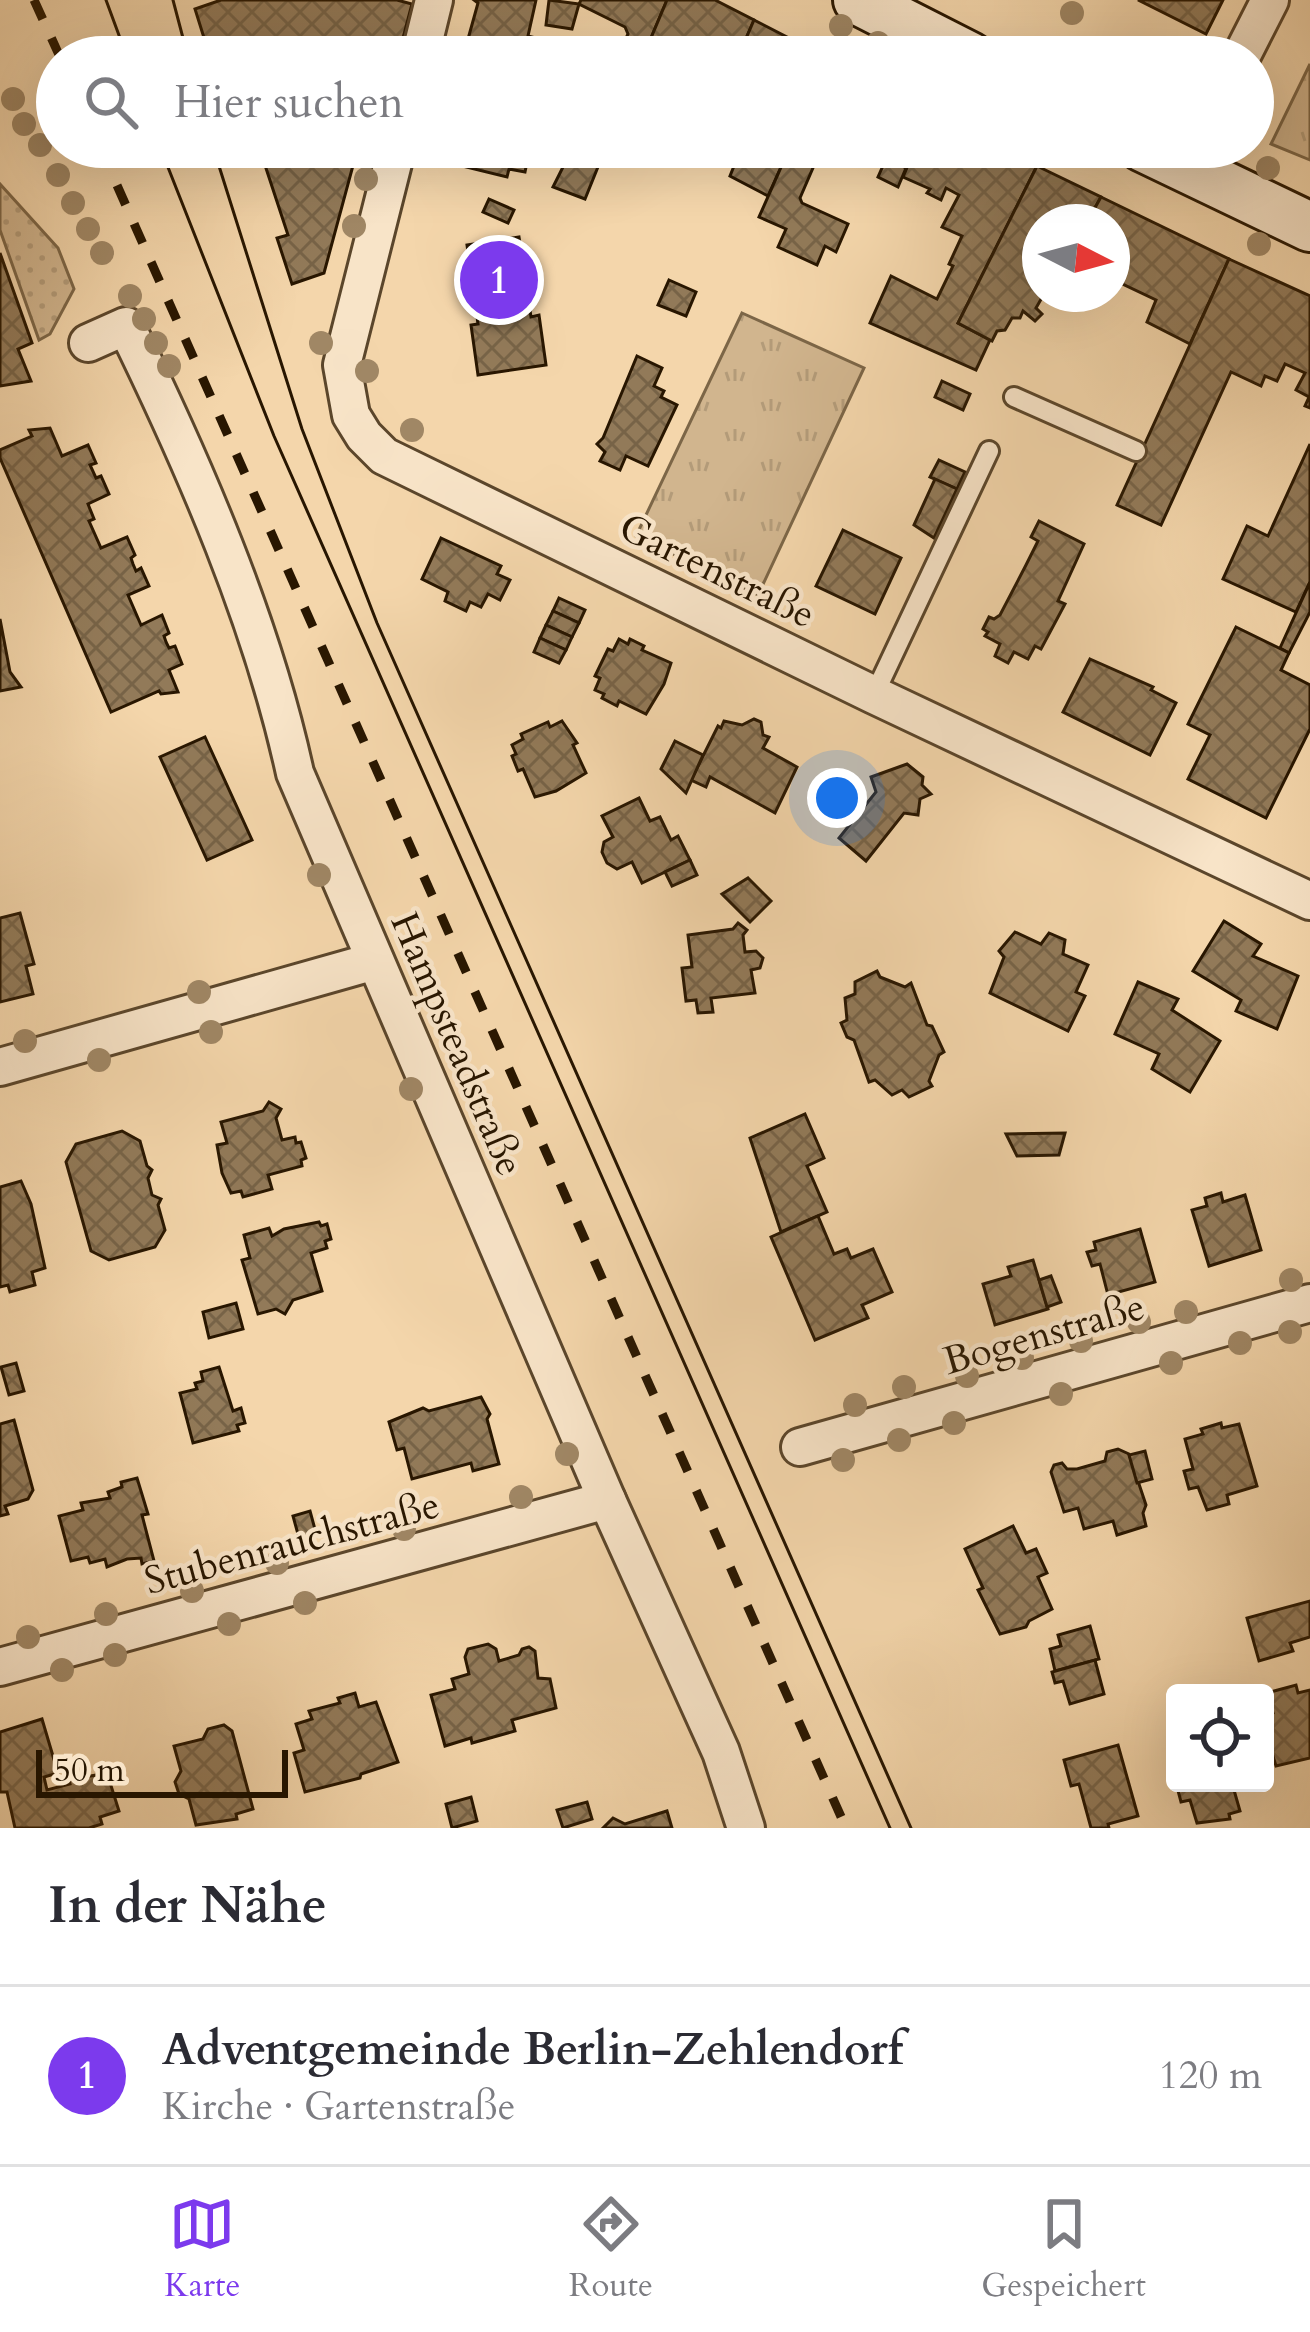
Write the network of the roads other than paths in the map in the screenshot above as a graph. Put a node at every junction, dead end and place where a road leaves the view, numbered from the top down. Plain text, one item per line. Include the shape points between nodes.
1 (434, 0) edge
2 (858, 0) edge
3 (1270, 0) edge
4 (425, 36) edge
5 (929, 36) edge
6 (1252, 36) edge
7 (392, 168) edge
8 (1200, 168) edge
9 (1310, 227) edge
10 (88, 344) dead end
11 (1014, 397) dead end
12 (988, 451) dead end
13 (1136, 452) dead end
14 (874, 695) junction
15 (1310, 902) edge
16 (375, 961) junction
17 (0, 1067) edge
18 (1310, 1303) edge
19 (800, 1447) dead end
20 (607, 1500) junction
21 (0, 1667) edge
22 (746, 1828) edge

1 - 4 street
2 - 5 main road
3 - 6 street
7 - 14 street, Gartenstraße via 342,365 351,415 364,436 407,469
8 - 9 main road
10 - 16 street, Hampsteadstraße via 126,326 186,449 281,707 295,773
11 - 13 lane
12 - 14 lane
14 - 15 street, Gartenstraße
16 - 17 street
16 - 20 street, Hampsteadstraße
18 - 19 street, Bogenstraße
20 - 21 street, Stubenrauchstraße
20 - 22 street, Hampsteadstraße via 721,1752

